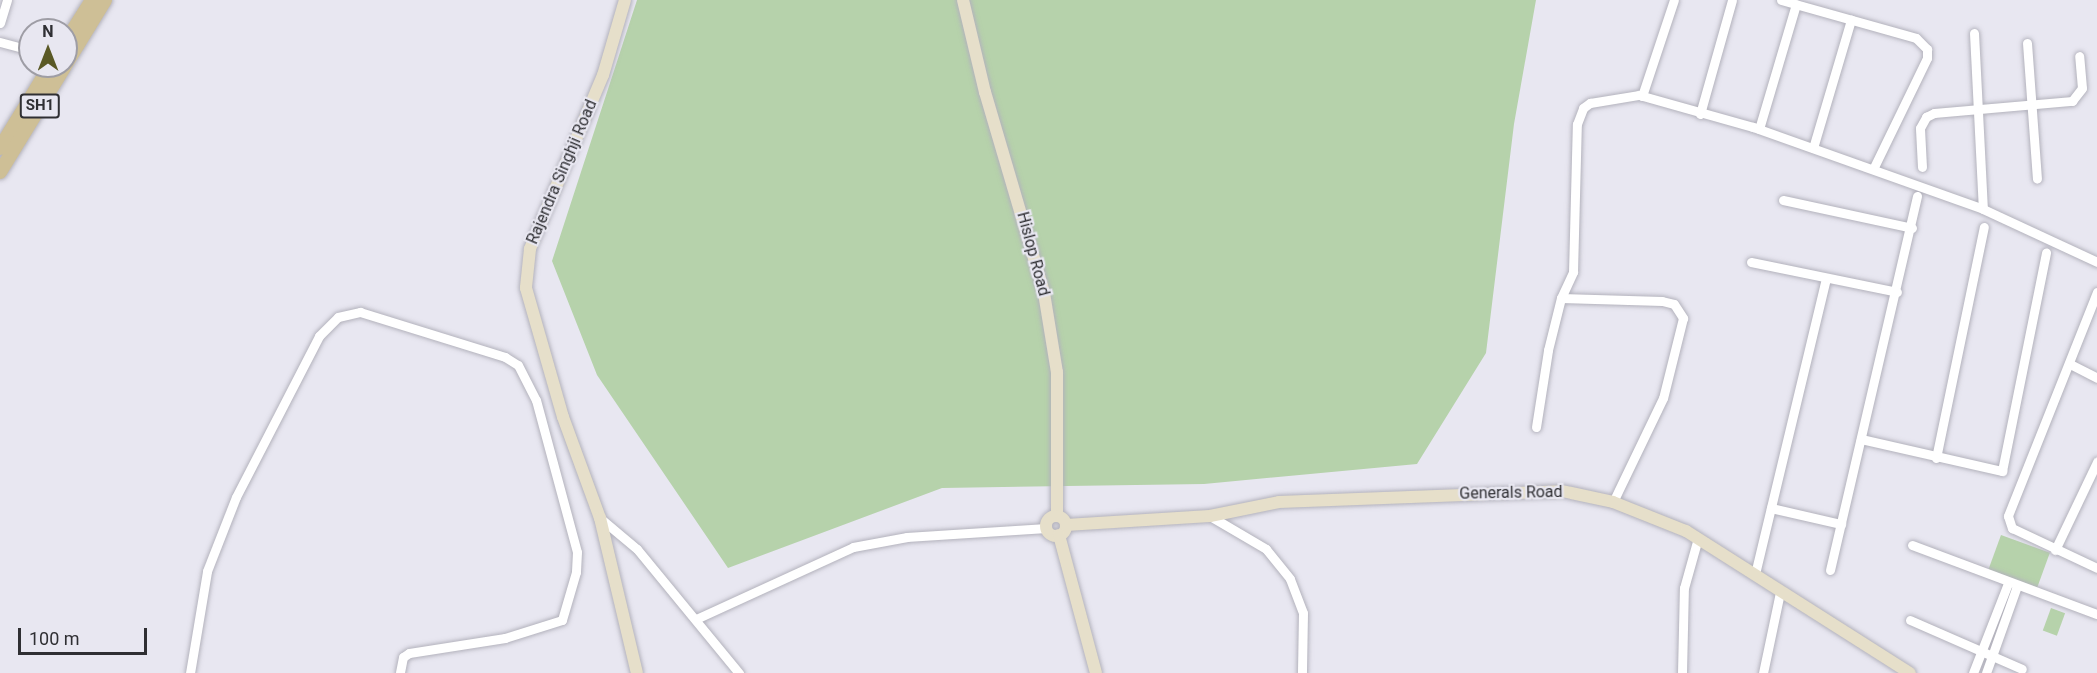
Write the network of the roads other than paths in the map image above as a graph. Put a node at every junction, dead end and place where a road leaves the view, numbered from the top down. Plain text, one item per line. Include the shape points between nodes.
1 (7, 0) edge
2 (92, 0) edge
3 (105, 0) edge
4 (626, 0) edge
5 (963, 0) edge
6 (1674, 0) edge
7 (1732, 0) edge
8 (1781, 0) edge
9 (1796, 4) junction
10 (1851, 20) junction
11 (78, 22) edge
12 (0, 23) edge
13 (1974, 33) dead end
14 (0, 42) edge
15 (2027, 43) dead end
16 (78, 44) edge
17 (18, 47) edge
18 (2079, 56) dead end
19 (43, 78) edge
20 (55, 78) edge
21 (1642, 96) junction
22 (2032, 105) junction
23 (1978, 109) junction
24 (1700, 114) junction
25 (1759, 129) junction
26 (5, 142) edge
27 (1813, 148) junction
28 (1922, 167) dead end
29 (1, 169) edge
30 (1873, 169) junction
31 (2037, 179) dead end
32 (1917, 196) dead end
33 (1783, 200) dead end
34 (1983, 209) junction
35 (1984, 227) dead end
36 (1912, 228) junction
37 (2046, 252) dead end
38 (1751, 262) dead end
39 (2097, 262) edge
40 (1826, 278) junction
41 (1897, 292) junction
42 (2097, 292) edge
43 (1561, 298) junction
44 (2094, 310) edge
45 (2070, 364) junction
46 (2097, 378) edge
47 (1536, 427) dead end
48 (1861, 439) junction
49 (1936, 458) junction
50 (2097, 462) edge
51 (1613, 502) junction
52 (1771, 508) junction
53 (1210, 516) junction
54 (600, 518) junction
55 (1841, 524) junction
56 (1061, 525) junction
57 (1046, 528) joint
58 (1698, 538) junction
59 (1912, 545) dead end
60 (2055, 550) junction
61 (2097, 568) edge
62 (1830, 570) dead end
63 (1755, 574) junction
64 (2012, 585) junction
65 (1780, 592) junction
66 (2097, 614) edge
67 (696, 619) junction
68 (1910, 620) dead end
69 (1982, 651) junction
70 (1993, 656) junction
71 (2022, 669) dead end
72 (190, 673) edge
73 (400, 673) edge
74 (637, 673) edge
75 (740, 673) edge
76 (1096, 673) edge
77 (1302, 673) edge
78 (1682, 673) edge
79 (1763, 673) edge
80 (1910, 673) edge
81 (1973, 673) edge
82 (1986, 673) edge

1 - 12 street
2 - 11 main road
3 - 16 main road, SH1
4 - 54 street, Rajendra Singhji Road via 603,75 530,249 525,288 560,406
5 - 56 street, Hislop Road via 985,92 1044,293 1057,372
6 - 21 street
7 - 24 street
8 - 9 street
9 - 10 street
9 - 25 street
10 - 27 street
10 - 30 street via 1916,38 1927,49
13 - 23 street
14 - 17 street
15 - 22 street
18 - 22 street via 2082,88 2078,98
19 - 26 main road, SH1
20 - 26 main road, SH1
21 - 24 street
21 - 43 street via 1590,104 1579,117 1573,272
22 - 23 street
22 - 31 street
23 - 28 street via 1926,117 1920,128
23 - 34 street
24 - 25 street
25 - 27 street
26 - 29 main road
27 - 30 street
30 - 34 street
32 - 36 street
33 - 36 street
34 - 39 street
35 - 49 street
36 - 41 street
37 - 49 street via 2005,466 1998,473
38 - 40 street
40 - 41 street
40 - 52 street
41 - 48 street
42 - 44 street
43 - 47 street
43 - 51 street via 1662,300 1674,304 1683,318 1663,398
44 - 45 street
45 - 46 street
45 - 60 street via 2008,516 2012,528
48 - 49 street
48 - 55 street
50 - 60 street
51 - 53 street, Generals Road via 1562,491 1513,490 1279,502
51 - 58 street, Generals Road
52 - 55 street
52 - 63 street
53 - 56 street, Generals Road
53 - 77 street via 1266,549 1290,579 1303,613
54 - 67 street via 637,549
54 - 74 street, Rajendra Singhji Road
55 - 62 street
56 - 57 street via 1048,519
56 - 76 street, Hislop Road
57 - 67 street via 907,537 853,547
58 - 63 street, Generals Road
58 - 78 street via 1684,588
59 - 64 street
60 - 61 street
63 - 65 street, Generals Road
64 - 66 street
64 - 69 street
64 - 70 street
65 - 79 street
65 - 80 street, Generals Road
67 - 75 street
68 - 69 street
69 - 70 street
69 - 81 street
70 - 71 street
70 - 82 street
72 - 73 street via 207,572 236,497 319,336 338,317 360,312 505,357 518,365 536,400 577,552 576,572 562,621 505,638 409,653 403,657

